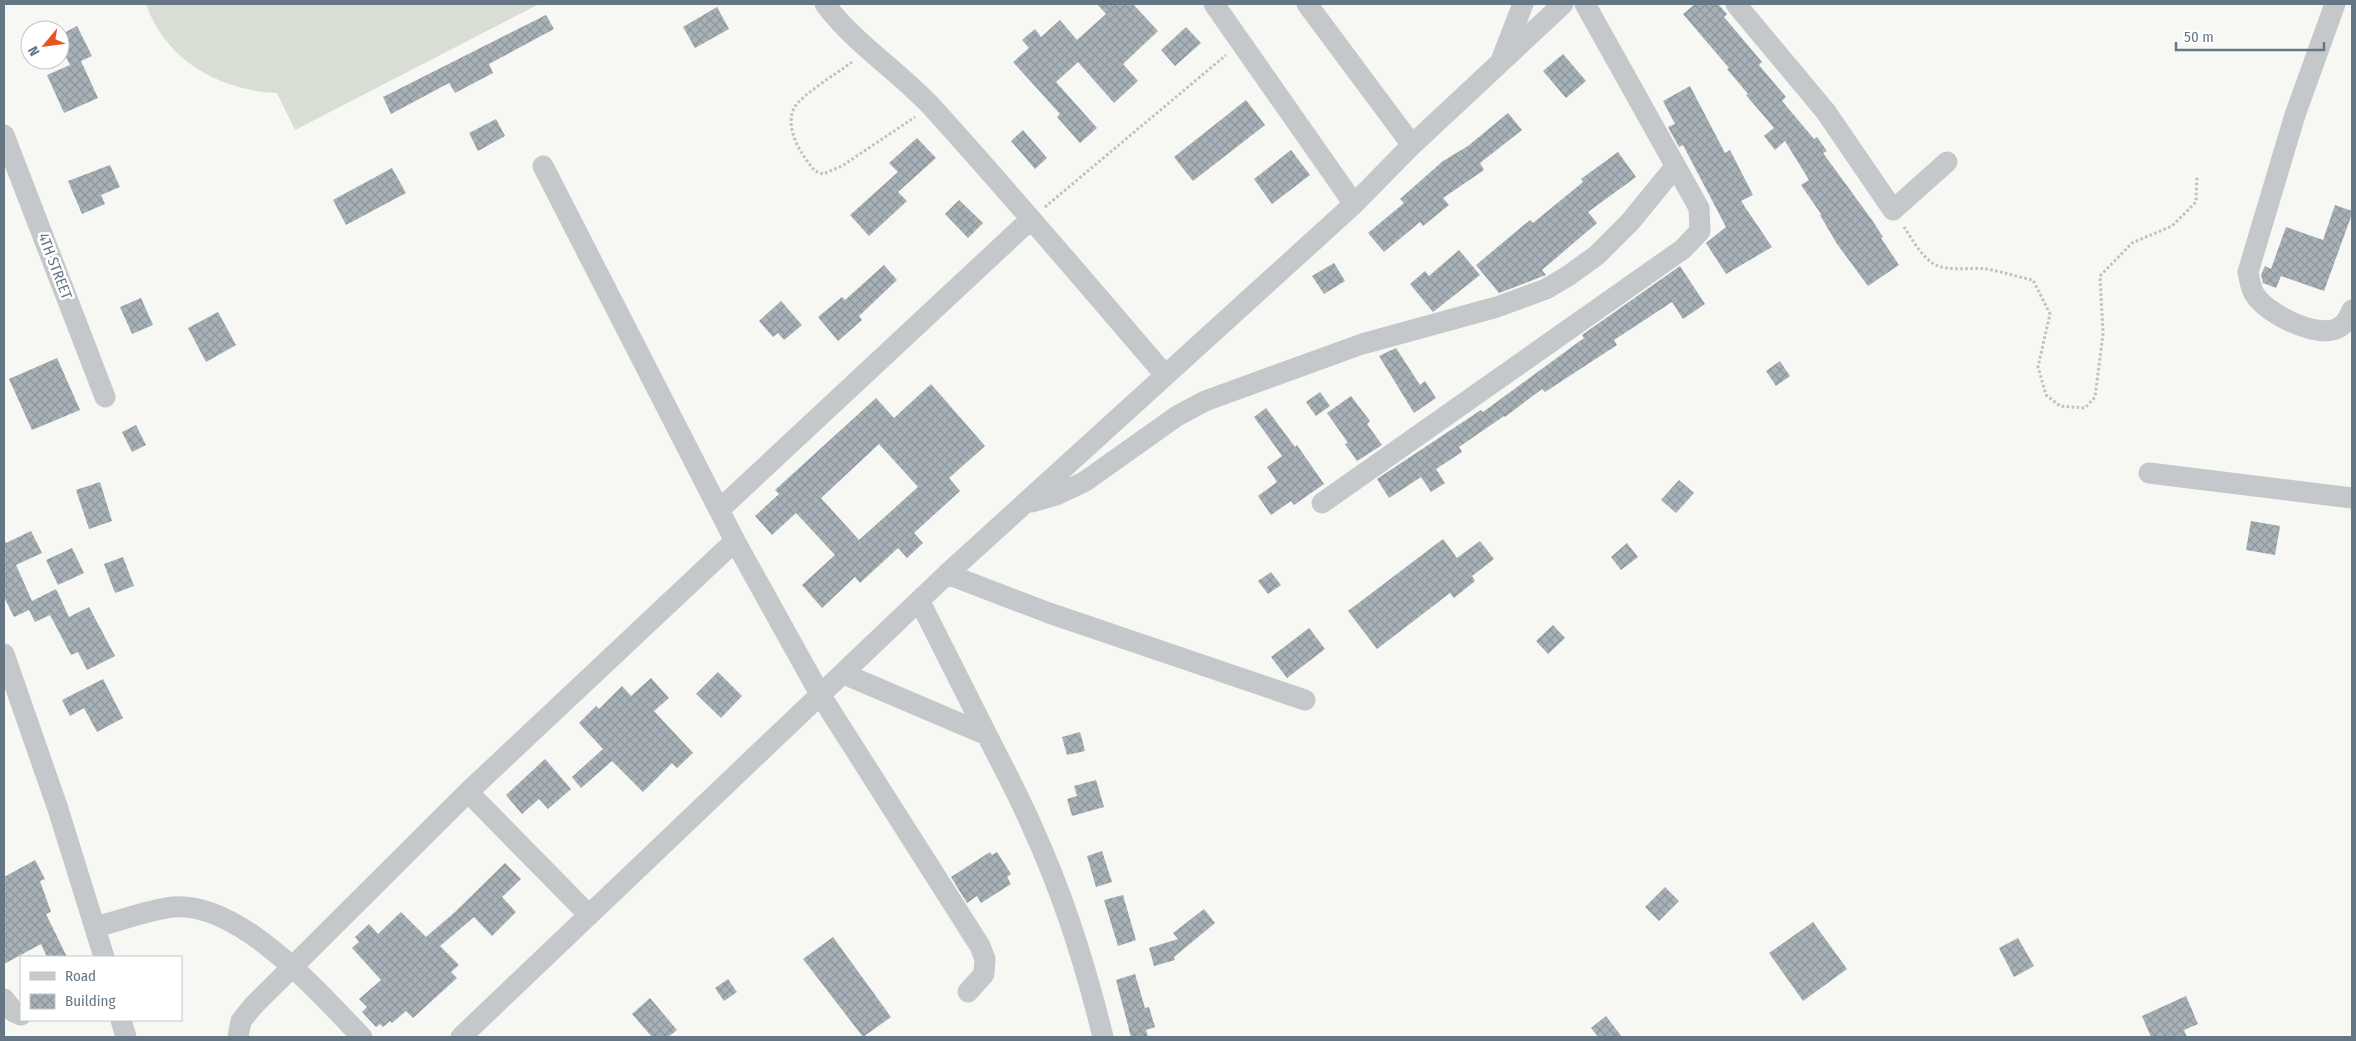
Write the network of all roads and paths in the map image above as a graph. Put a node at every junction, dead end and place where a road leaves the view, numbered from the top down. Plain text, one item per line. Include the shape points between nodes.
1 (825, 4) edge
2 (1214, 4) edge
3 (1307, 4) edge
4 (1523, 4) edge
5 (1563, 4) edge
6 (1585, 4) edge
7 (1736, 4) edge
8 (2335, 4) edge
9 (1242, 41) junction
10 (868, 48) junction
11 (1500, 63) junction
12 (929, 105) junction
13 (4, 134) edge
14 (1412, 145) junction
15 (1947, 162) dead end
16 (543, 166) dead end
17 (1675, 167) junction
18 (2197, 176) dead end
19 (12, 177) edge
20 (1354, 204) junction
21 (1893, 210) junction
22 (1031, 219) junction
23 (2352, 310) edge
24 (1165, 375) junction
25 (105, 397) dead end
26 (2149, 473) dead end
27 (2352, 498) edge
28 (1026, 503) junction
29 (1322, 503) dead end
30 (719, 510) junction
31 (734, 541) junction
32 (947, 574) junction
33 (920, 602) junction
34 (4, 654) edge
35 (844, 674) junction
36 (821, 696) junction
37 (1305, 700) dead end
38 (987, 735) junction
39 (468, 792) junction
40 (588, 914) junction
41 (95, 927) junction
42 (104, 956) edge
43 (293, 966) junction
44 (968, 992) dead end
45 (4, 999) edge
46 (20, 1015) edge
47 (121, 1021) edge
48 (126, 1037) edge
49 (238, 1037) edge
50 (362, 1037) edge
51 (461, 1037) edge
52 (1103, 1037) edge

1 - 10 street
2 - 9 street
3 - 14 street
4 - 11 street
5 - 11 street
6 - 17 street
7 - 21 street via 1826,112
8 - 23 street via 2295,115 2248,272 2254,294 2274,314 2289,320 2323,332 2332,331 2346,322
9 - 20 street
9 - 22 path
10 - 12 street
10 - 12 path via 794,108 795,138 815,172 830,172 850,161
11 - 14 street
12 - 22 street
13 - 19 street, 4TH STREET
14 - 20 street
15 - 21 street
16 - 30 street
17 - 28 street via 1630,222 1597,255 1546,289 1497,307 1362,344 1205,401 1177,416 1084,482 1056,495
17 - 29 street via 1699,208 1702,224 1695,239
18 - 21 path via 2196,202 2172,226 2132,243 2100,276 2103,334 2095,397 2085,408 2060,406 2046,395 2038,367 2050,314 2033,280 1968,267 1947,269 1933,263 1917,247
19 - 25 street, 4TH STREET
20 - 24 street
22 - 24 street
22 - 30 street
24 - 28 street
26 - 27 street
28 - 32 street
30 - 31 street
31 - 36 street
31 - 39 street
32 - 33 street
32 - 37 street via 1049,613
33 - 35 street
33 - 38 street
34 - 41 street
35 - 36 street
35 - 38 street
36 - 40 street
36 - 44 street via 980,946 985,959 984,974
38 - 52 street via 1035,832 1065,909 1092,991
39 - 40 street
39 - 43 street
40 - 51 street
41 - 42 street
41 - 43 street via 172,908 201,910 236,926
43 - 49 street via 253,1006 241,1022
43 - 50 street
45 - 46 street
47 - 48 street

